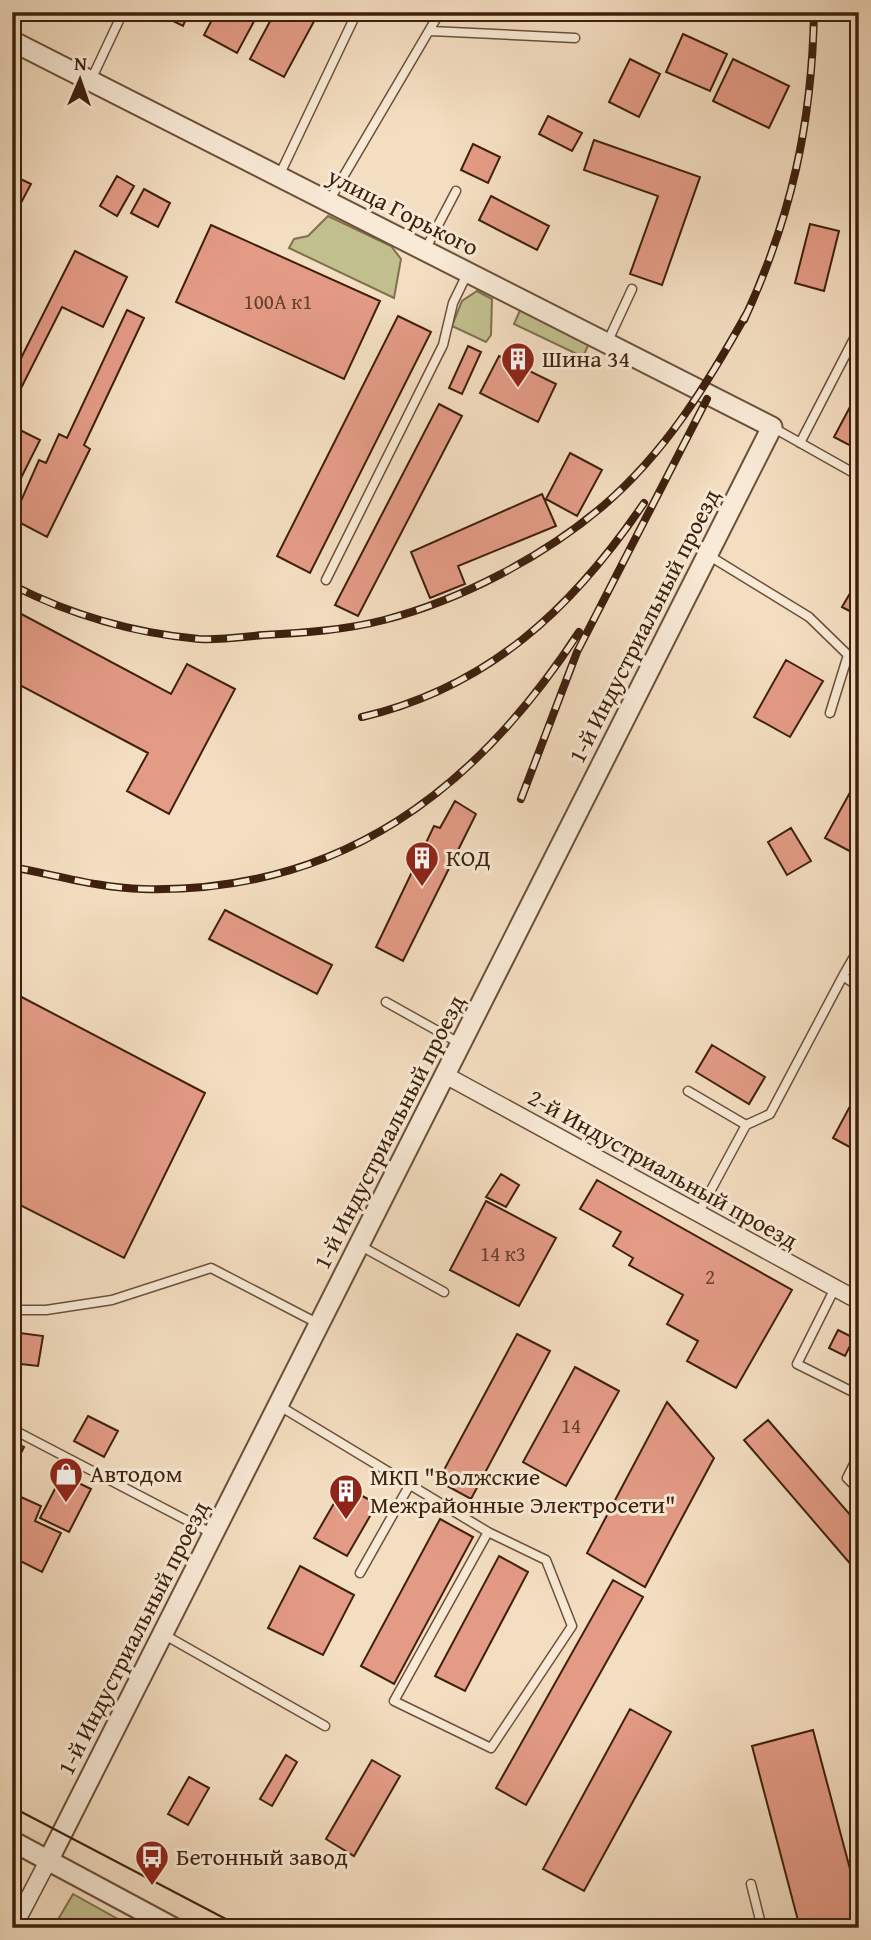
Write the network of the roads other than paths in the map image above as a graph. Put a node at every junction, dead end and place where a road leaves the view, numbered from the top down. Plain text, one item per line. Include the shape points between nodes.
1 (123, 12) edge
2 (357, 12) edge
3 (440, 12) edge
4 (430, 32) junction
5 (575, 38) dead end
6 (12, 41) edge
7 (91, 80) junction
8 (279, 176) junction
9 (456, 191) dead end
10 (329, 201) junction
11 (425, 251) junction
12 (468, 272) junction
13 (632, 289) dead end
14 (859, 329) edge
15 (607, 343) junction
16 (847, 352) junction
17 (859, 357) edge
18 (772, 427) junction
19 (800, 443) junction
20 (859, 476) edge
21 (708, 555) junction
22 (326, 580) dead end
23 (830, 713) dead end
24 (859, 948) edge
25 (843, 976) junction
26 (859, 987) edge
27 (386, 1002) dead end
28 (460, 1044) junction
29 (445, 1075) junction
30 (688, 1091) dead end
31 (746, 1125) junction
32 (698, 1214) junction
33 (359, 1245) junction
34 (835, 1288) junction
35 (444, 1292) dead end
36 (859, 1301) edge
37 (12, 1310) edge
38 (319, 1324) junction
39 (859, 1395) edge
40 (278, 1405) junction
41 (12, 1429) edge
42 (859, 1454) edge
43 (409, 1486) junction
44 (859, 1490) edge
45 (488, 1532) junction
46 (213, 1534) junction
47 (360, 1573) dead end
48 (163, 1634) junction
49 (324, 1726) dead end
50 (12, 1841) edge
51 (49, 1859) junction
52 (751, 1885) dead end
53 (13, 1928) edge
54 (174, 1928) edge
55 (762, 1928) edge

1 - 7 lane
2 - 8 lane
3 - 4 lane
4 - 5 lane
4 - 10 lane
6 - 7 street, улица Горького
7 - 8 street, улица Горького
8 - 10 street, улица Горького
9 - 11 lane
10 - 11 street, улица Горького
11 - 12 street, улица Горького
12 - 15 street, улица Горького
12 - 22 lane via 453,303 443,345
13 - 15 lane
14 - 16 lane
15 - 18 street, улица Горького
16 - 17 lane
16 - 19 lane
18 - 19 lane
18 - 21 street, 1-й Индустриальный проезд
19 - 20 lane
21 - 23 lane via 808,617 849,655
21 - 28 street, 1-й Индустриальный проезд
24 - 25 lane
25 - 26 lane
25 - 31 lane via 769,1114
27 - 28 lane
28 - 29 street, 1-й Индустриальный проезд
29 - 32 street, 2-й Индустриальный проезд
29 - 33 street, 1-й Индустриальный проезд
30 - 31 lane
31 - 32 lane
32 - 34 street, 2-й Индустриальный проезд
33 - 35 lane
33 - 38 street, 1-й Индустриальный проезд
34 - 36 street, 2-й Индустриальный проезд
34 - 39 lane via 797,1364
37 - 38 lane via 112,1300 211,1268
38 - 40 street, 1-й Индустриальный проезд
40 - 43 lane
40 - 46 street, 1-й Индустриальный проезд
41 - 46 lane
42 - 44 lane via 847,1478
43 - 45 lane
43 - 47 lane
45 - 45 lane via 546,1560 572,1626 491,1748 394,1701
46 - 48 street, 1-й Индустриальный проезд
48 - 49 lane
48 - 51 street, 1-й Индустриальный проезд
50 - 51 street
51 - 53 street
51 - 54 street
52 - 55 lane

